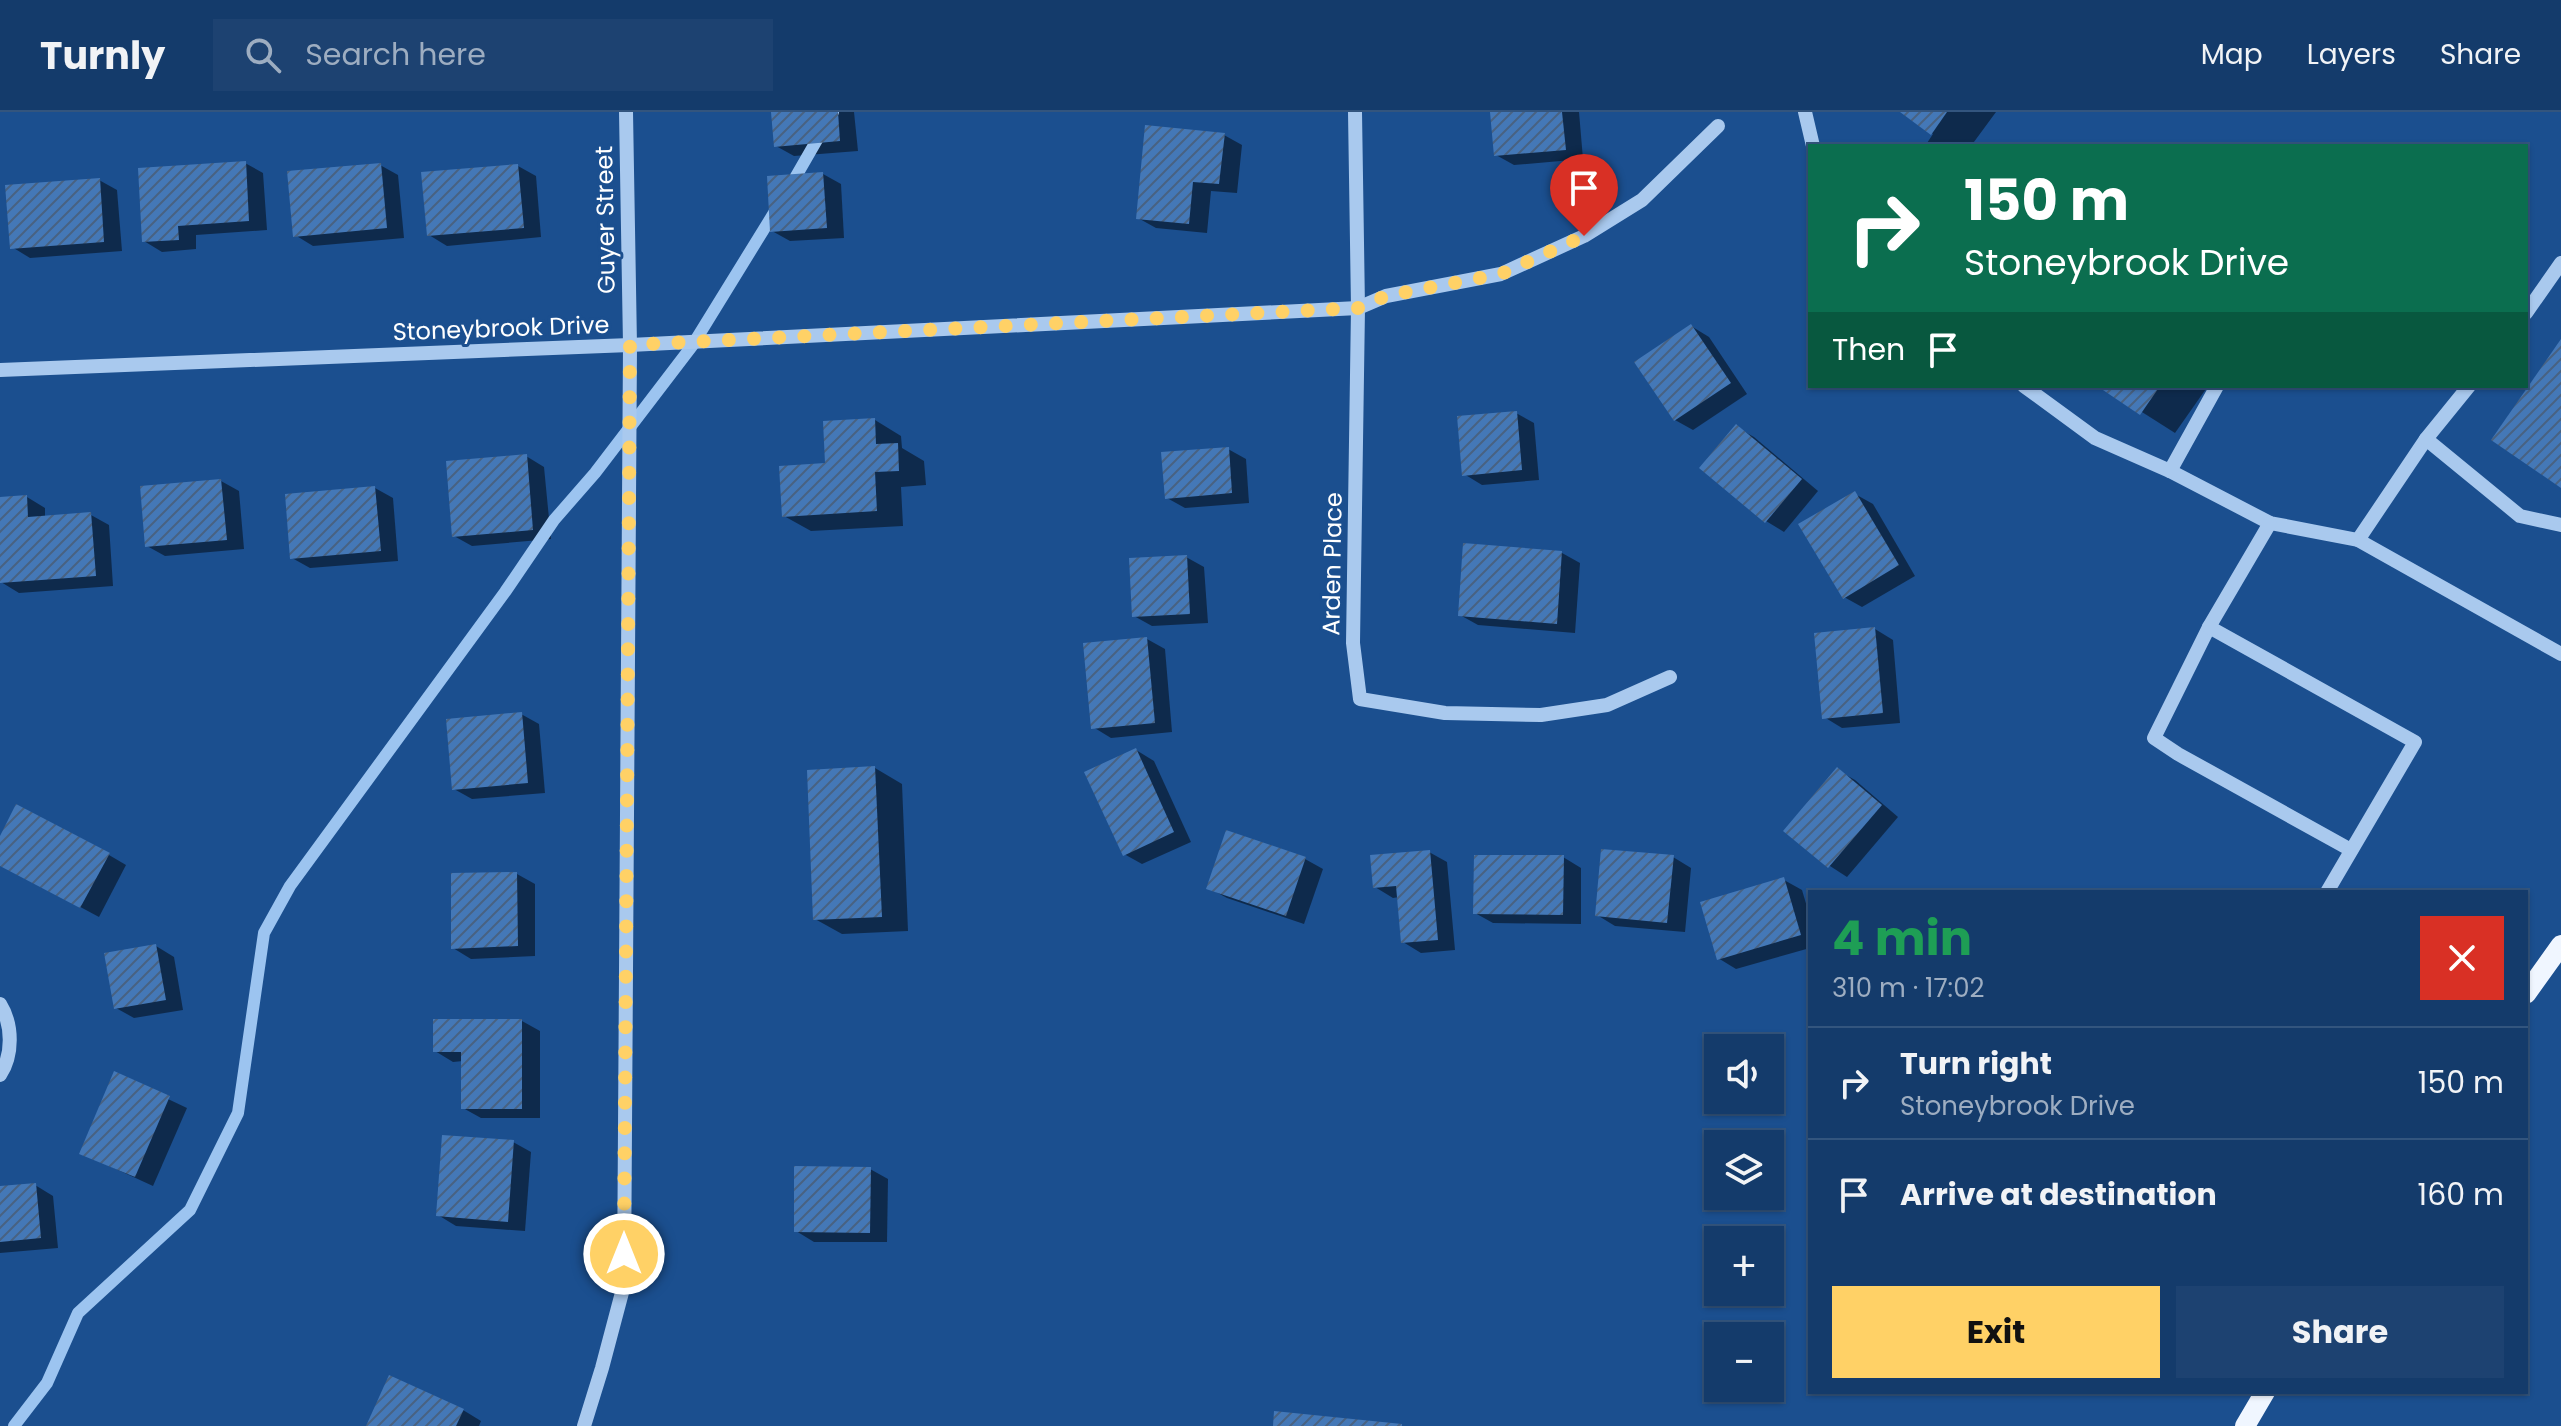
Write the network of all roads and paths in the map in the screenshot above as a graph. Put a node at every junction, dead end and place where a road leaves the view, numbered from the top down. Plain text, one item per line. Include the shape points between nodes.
1 (626, 112) edge
2 (1355, 112) edge
3 (1805, 112) edge
4 (1718, 126) dead end
5 (1813, 144) edge
6 (2561, 263) edge
7 (1358, 308) junction
8 (2528, 310) edge
9 (630, 345) junction
10 (0, 370) edge
11 (2027, 388) edge
12 (2216, 388) edge
13 (2467, 388) edge
14 (2426, 439) junction
15 (2170, 471) junction
16 (2270, 523) junction
17 (2561, 525) edge
18 (2358, 540) junction
19 (2209, 627) junction
20 (2561, 654) edge
21 (1670, 677) dead end
22 (2351, 850) junction
23 (2328, 890) edge
24 (2561, 945) edge
25 (2528, 991) edge
26 (0, 1004) edge
27 (0, 1075) edge
28 (2264, 1394) edge
29 (584, 1426) edge
30 (2245, 1426) edge

1 - 9 street, Guyer Street
2 - 7 street, Arden Place
3 - 5 street
4 - 7 street, Stoneybrook Drive via 1642,200 1584,236 1501,274 1386,296
6 - 8 street
7 - 9 street, Stoneybrook Drive
7 - 21 street, Arden Place via 1353,643 1360,699 1445,713 1541,715 1607,705
9 - 10 street, Stoneybrook Drive
9 - 29 street, Guyer Street via 624,1285
11 - 15 street via 2095,438
12 - 15 street
13 - 14 street
14 - 17 street via 2520,516
14 - 18 street
15 - 16 street
16 - 18 street
16 - 19 street
18 - 20 street
19 - 22 street via 2154,738
19 - 22 street via 2415,742
22 - 23 street
24 - 25 main road
26 - 27 street via 10,1046
28 - 30 main road

